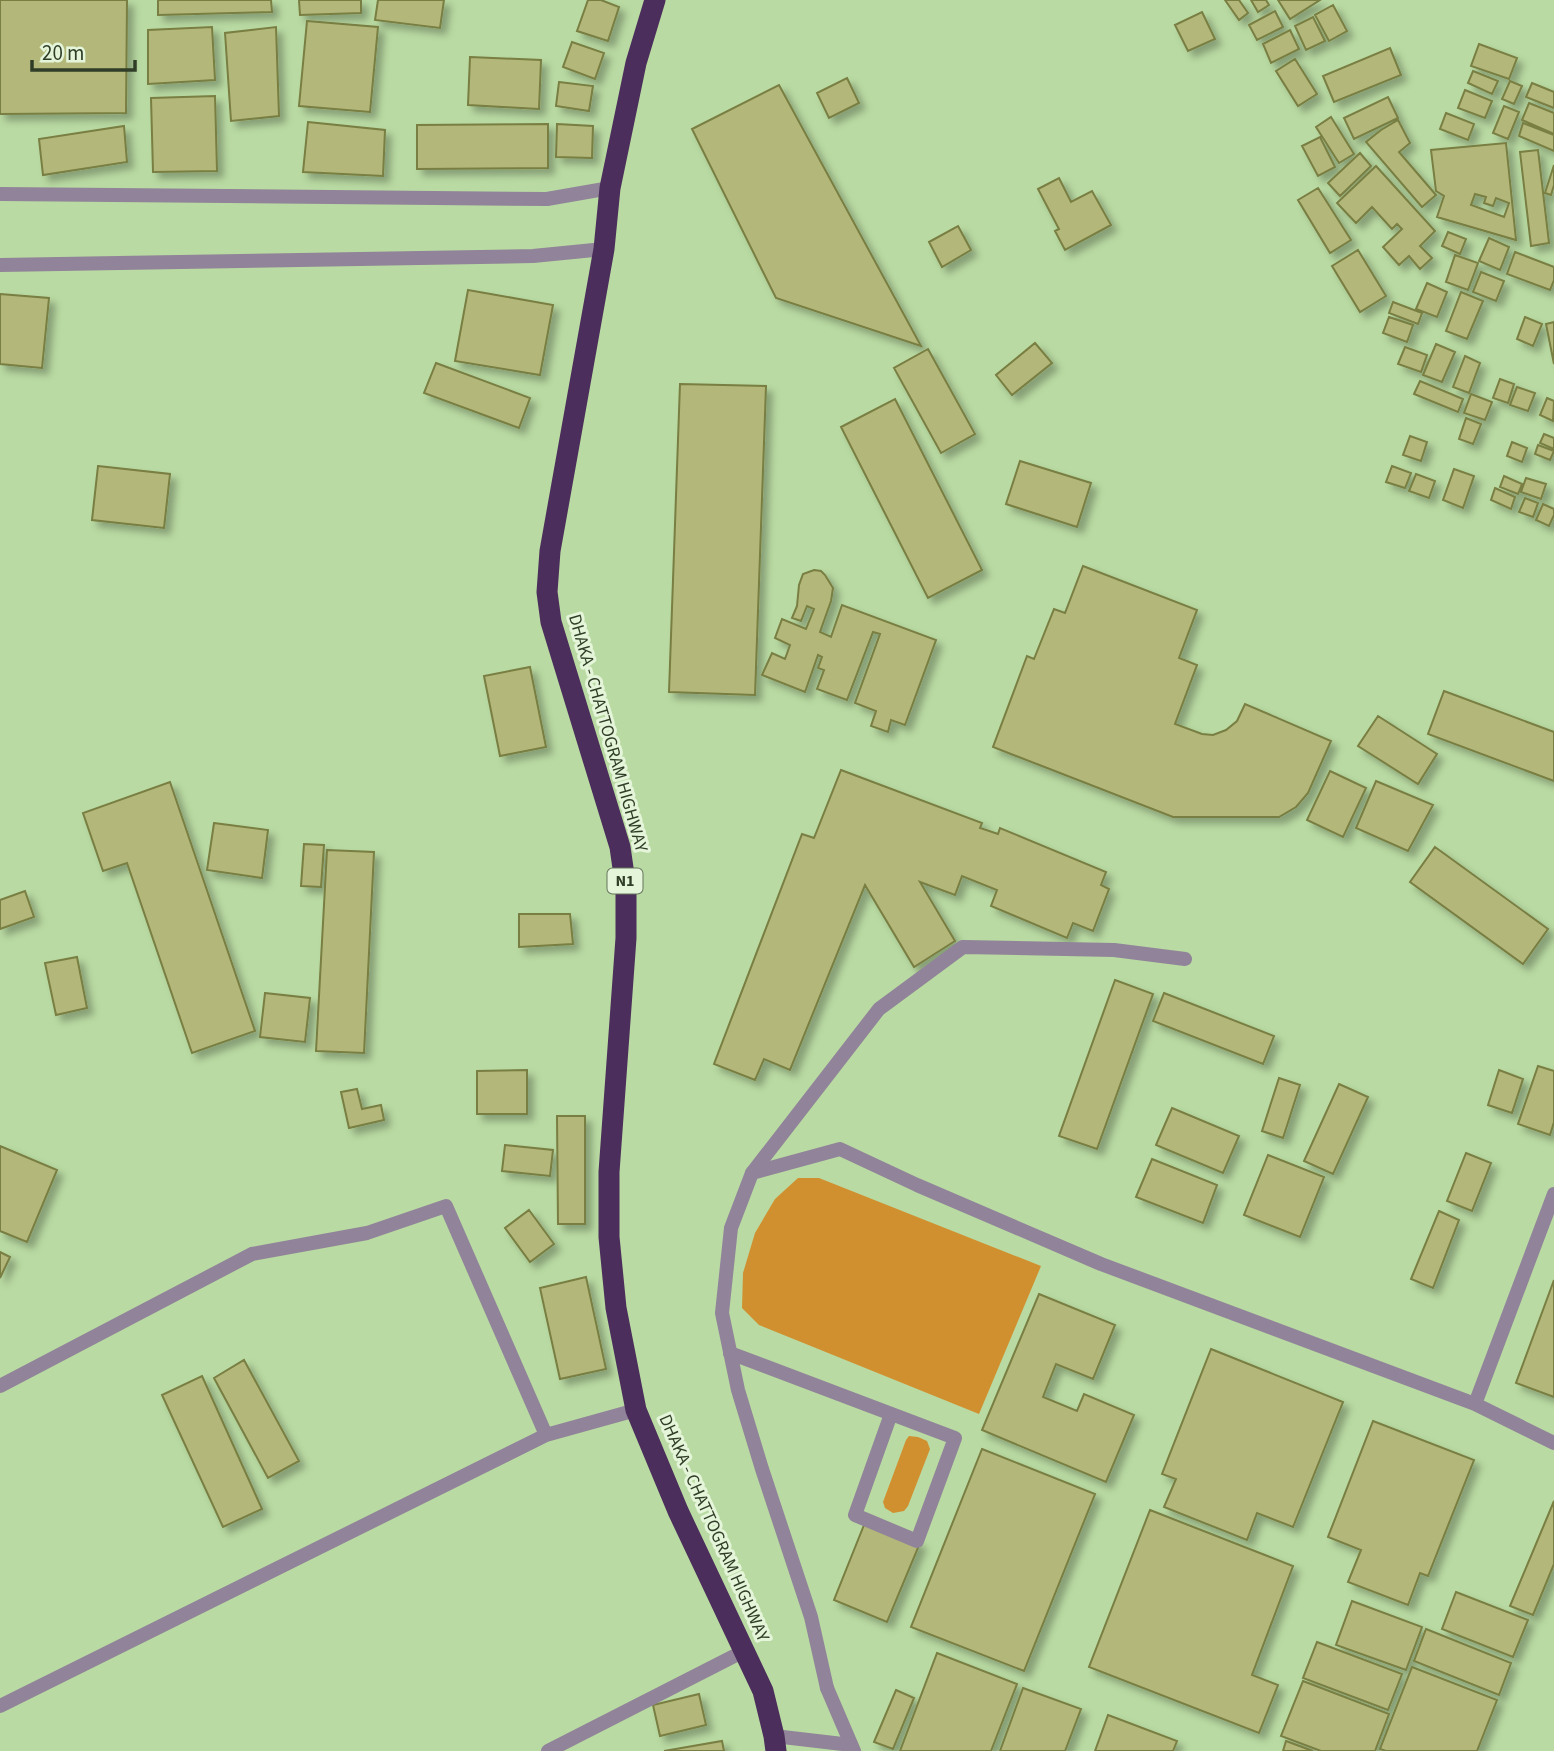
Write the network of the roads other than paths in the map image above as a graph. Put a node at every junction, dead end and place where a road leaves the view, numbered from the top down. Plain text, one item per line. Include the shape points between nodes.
1 (656, 0) edge
2 (610, 188) junction
3 (0, 194) edge
4 (604, 249) junction
5 (0, 265) edge
6 (1185, 959) dead end
7 (752, 1173) junction
8 (1554, 1194) edge
9 (730, 1353) junction
10 (0, 1386) edge
11 (1475, 1404) junction
12 (636, 1410) junction
13 (891, 1414) junction
14 (546, 1435) junction
15 (1554, 1443) edge
16 (744, 1651) junction
17 (0, 1706) edge
18 (775, 1744) edge
19 (853, 1748) edge
20 (548, 1751) edge

1 - 2 highway, DHAKA - CHATTOGRAM HIGHWAY / N1 via 636,63
2 - 3 street via 547,199
2 - 4 highway, DHAKA - CHATTOGRAM HIGHWAY / N1
4 - 5 street via 533,256
4 - 12 highway, DHAKA - CHATTOGRAM HIGHWAY / N1 via 550,551 547,592 551,622 621,847 626,889 609,1237 616,1307
6 - 7 street via 1114,950 964,947 879,1009
7 - 9 street via 730,1228 722,1314
7 - 11 street via 840,1149 1101,1265
8 - 11 street
9 - 13 street
9 - 19 street via 811,1617 827,1688
10 - 14 street via 252,1254 367,1233 446,1206
11 - 15 street
12 - 14 street
12 - 16 highway, DHAKA - CHATTOGRAM HIGHWAY / N1
13 - 13 street via 955,1438 917,1541 855,1516
14 - 17 street
16 - 18 highway, DHAKA - CHATTOGRAM HIGHWAY / N1 via 763,1691
16 - 20 street
18 - 19 street

